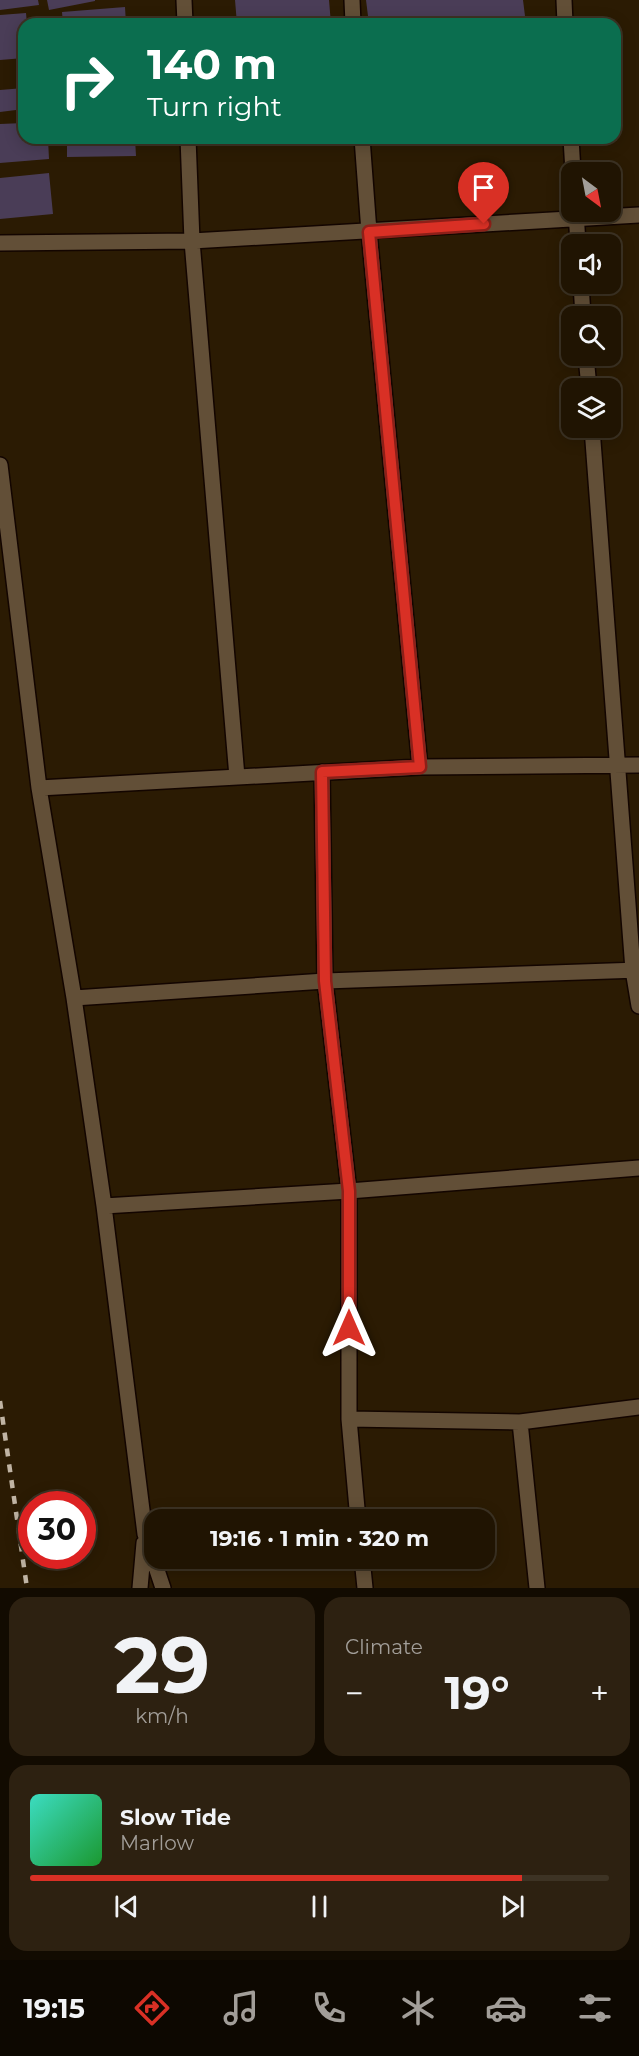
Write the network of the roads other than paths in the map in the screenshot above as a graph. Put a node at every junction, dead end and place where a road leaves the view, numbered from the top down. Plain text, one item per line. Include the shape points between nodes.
1 (184, 0) edge
2 (352, 0) edge
3 (564, 0) edge
4 (185, 18) edge
5 (353, 18) edge
6 (565, 18) edge
7 (189, 144) edge
8 (362, 144) edge
9 (572, 144) edge
10 (573, 162) edge
11 (621, 215) edge
12 (639, 215) edge
13 (561, 216) edge
14 (369, 232) junction
15 (192, 241) junction
16 (0, 243) edge
17 (593, 438) edge
18 (0, 465) edge
19 (639, 765) edge
20 (618, 766) junction
21 (420, 767) junction
22 (322, 772) junction
23 (237, 777) junction
24 (39, 788) junction
25 (636, 970) edge
26 (325, 981) junction
27 (75, 998) junction
28 (639, 1006) edge
29 (639, 1168) edge
30 (349, 1191) junction
31 (104, 1206) junction
32 (639, 1407) edge
33 (349, 1419) junction
34 (520, 1422) junction
35 (357, 1509) edge
36 (144, 1526) edge
37 (144, 1545) edge
38 (156, 1569) edge
39 (363, 1569) edge
40 (140, 1588) edge
41 (162, 1588) edge
42 (365, 1588) edge
43 (537, 1588) edge

1 - 4 street
2 - 5 street
3 - 6 street
7 - 15 street
8 - 14 street
9 - 10 street
11 - 12 street
13 - 14 street
14 - 15 street
14 - 21 street
15 - 16 street
15 - 23 street
17 - 20 street
18 - 24 street
19 - 20 street
20 - 21 street
20 - 25 street
21 - 22 street
22 - 23 street
22 - 26 street
23 - 24 street
24 - 27 street
25 - 26 street
25 - 28 street
26 - 27 street
26 - 30 street
27 - 31 street
29 - 30 street
30 - 31 street
30 - 33 street
31 - 36 street
32 - 34 street
33 - 34 street
33 - 35 street
34 - 43 street
37 - 40 street
38 - 41 street
39 - 42 street

